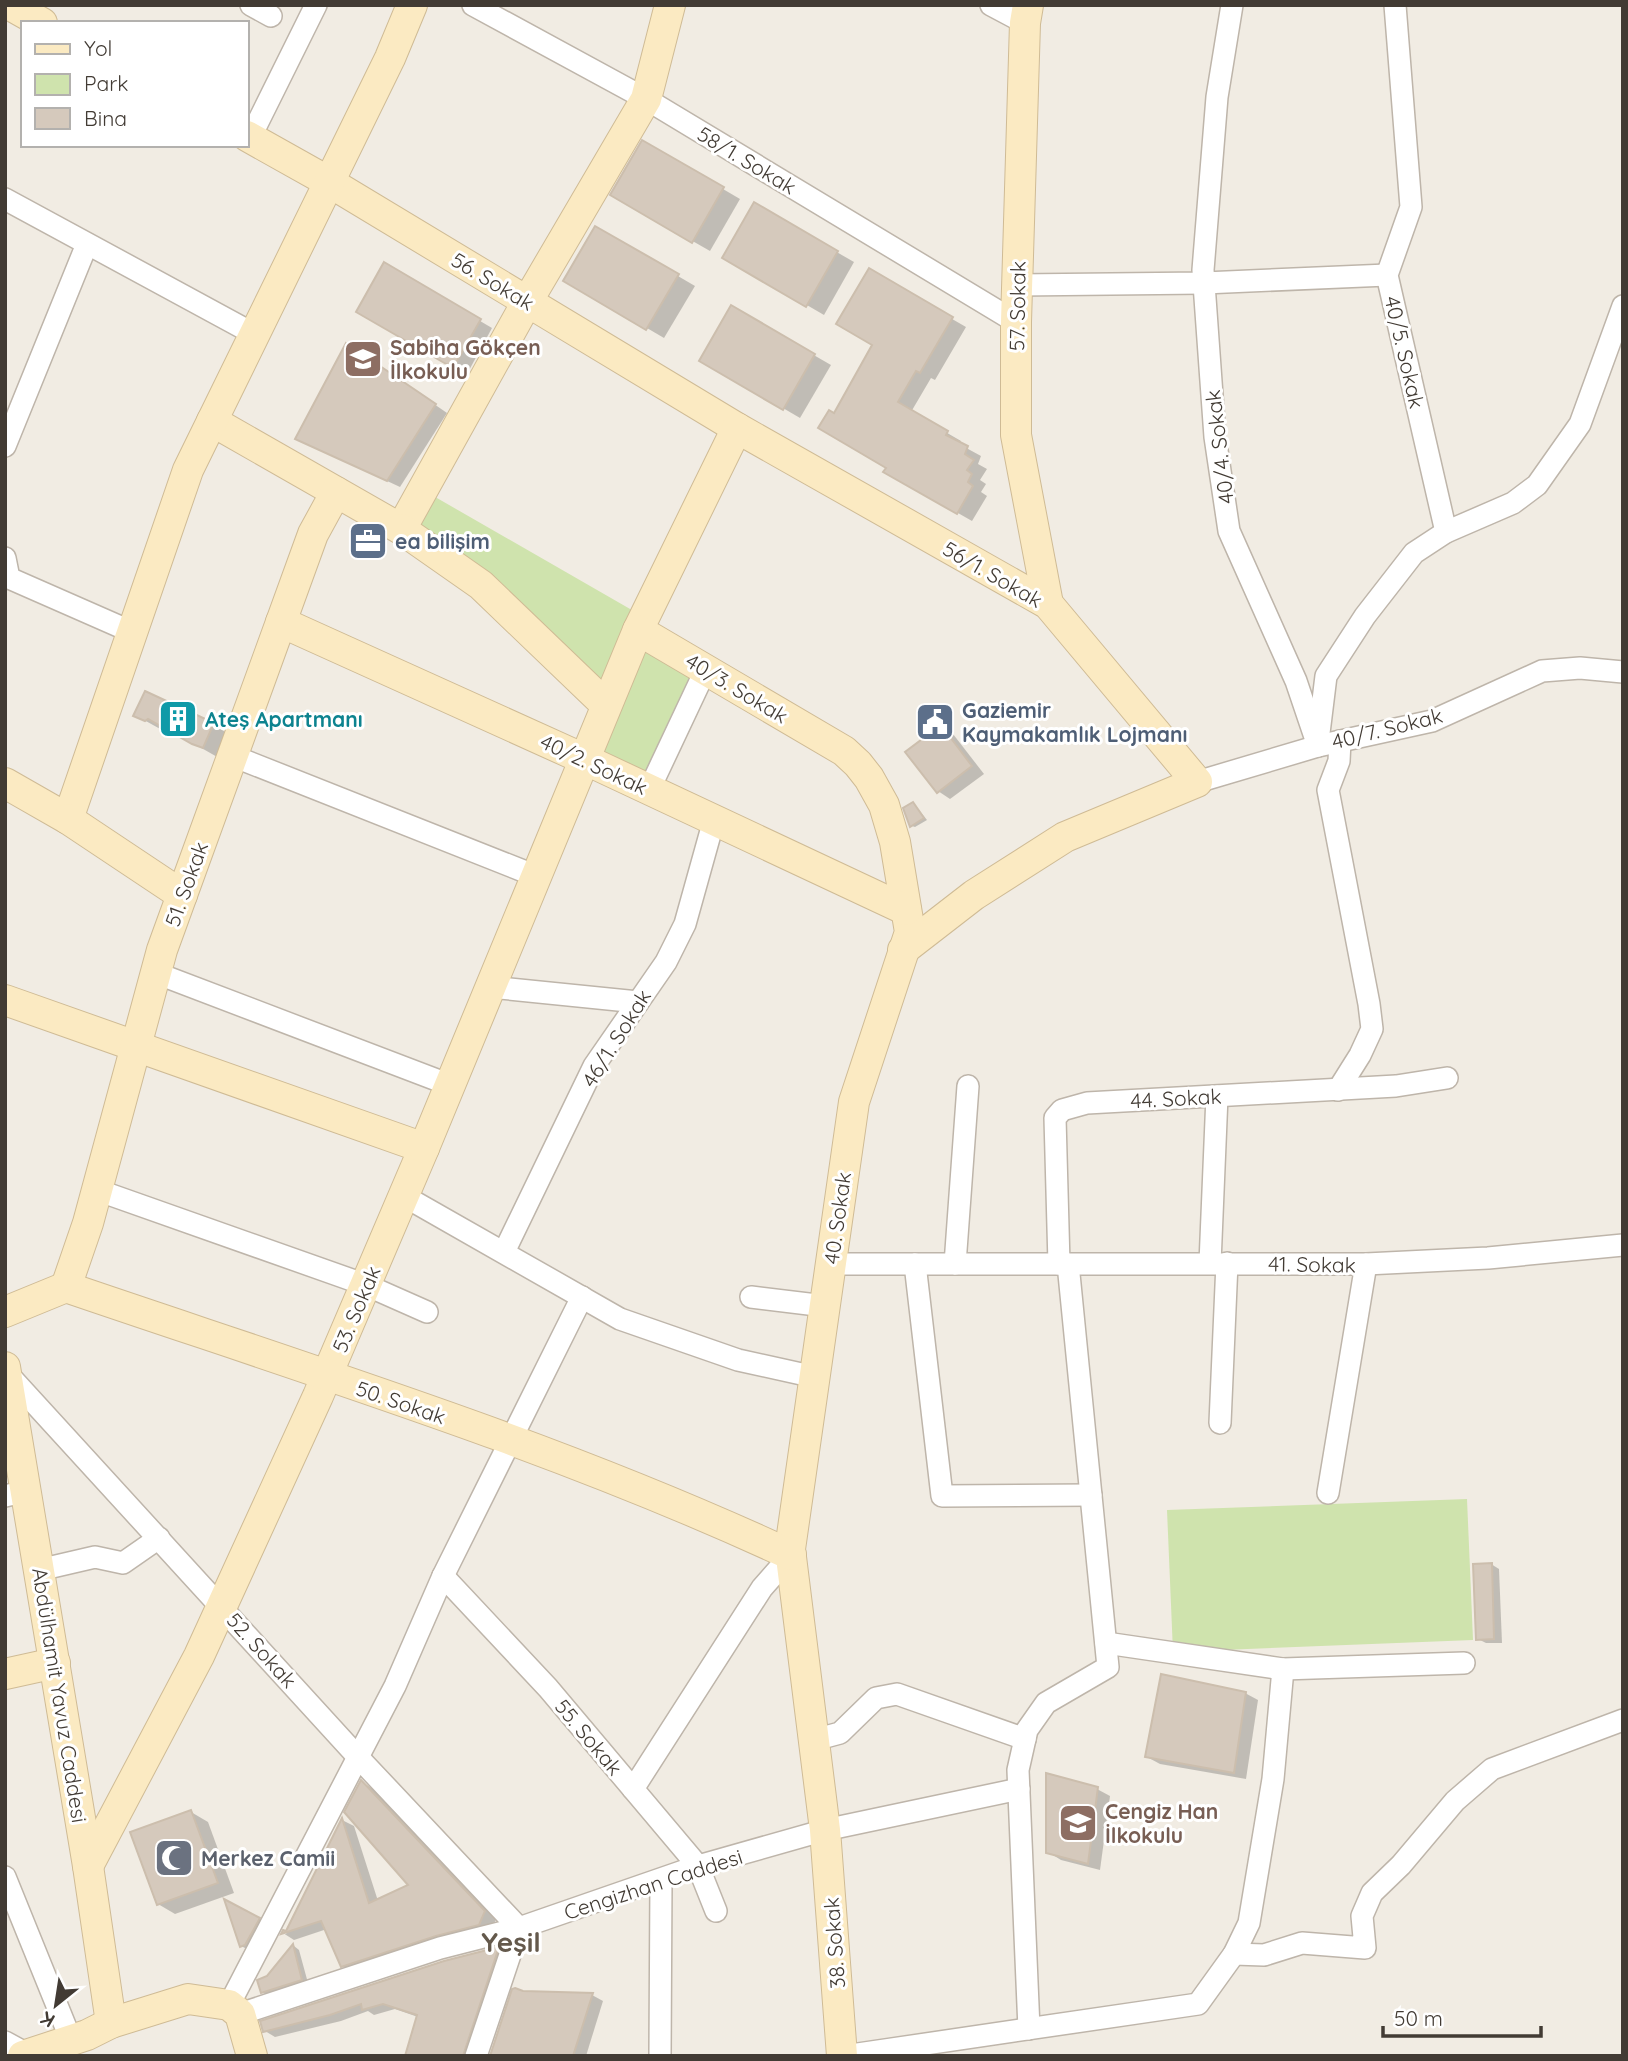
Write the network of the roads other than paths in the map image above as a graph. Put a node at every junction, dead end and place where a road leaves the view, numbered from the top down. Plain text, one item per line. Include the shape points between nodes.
1 (10, 5) edge
2 (251, 5) edge
3 (316, 5) edge
4 (412, 5) edge
5 (473, 5) edge
6 (670, 5) edge
7 (991, 5) edge
8 (1232, 5) edge
9 (1395, 5) edge
10 (1026, 14) edge
11 (271, 16) dead end
12 (38, 21) edge
13 (646, 99) junction
14 (248, 137) edge
15 (329, 182) junction
16 (5, 199) edge
17 (88, 244) junction
18 (1387, 275) junction
19 (1204, 283) junction
20 (1018, 285) junction
21 (527, 302) junction
22 (1623, 306) edge
23 (1016, 321) junction
24 (254, 334) junction
25 (212, 421) junction
26 (737, 428) junction
27 (5, 446) edge
28 (336, 492) junction
29 (401, 529) junction
30 (1446, 533) junction
31 (6, 571) edge
32 (1048, 604) junction
33 (281, 622) junction
34 (638, 630) junction
35 (132, 632) junction
36 (706, 669) junction
37 (1623, 672) edge
38 (606, 705) junction
39 (1340, 741) junction
40 (1318, 746) junction
41 (233, 756) junction
42 (584, 759) junction
43 (1197, 782) junction
44 (5, 783) edge
45 (649, 790) junction
46 (68, 819) junction
47 (714, 820) junction
48 (536, 876) junction
49 (182, 895) junction
50 (906, 910) junction
51 (904, 950) junction
52 (156, 973) junction
53 (490, 987) junction
54 (5, 1000) edge
55 (638, 1002) junction
56 (136, 1048) junction
57 (1447, 1077) dead end
58 (450, 1085) junction
59 (968, 1086) dead end
60 (1338, 1090) junction
61 (1217, 1096) junction
62 (424, 1149) junction
63 (97, 1190) junction
64 (404, 1196) junction
65 (1623, 1245) edge
66 (504, 1252) junction
67 (1219, 1263) junction
68 (831, 1264) junction
69 (915, 1264) junction
70 (955, 1264) junction
71 (1063, 1264) junction
72 (1366, 1264) junction
73 (366, 1285) junction
74 (66, 1287) junction
75 (582, 1297) junction
76 (751, 1297) dead end
77 (825, 1306) junction
78 (427, 1311) dead end
79 (5, 1312) edge
80 (5, 1367) edge
81 (6, 1372) edge
82 (327, 1376) junction
83 (815, 1377) junction
84 (1220, 1423) dead end
85 (513, 1440) junction
86 (1328, 1493) dead end
87 (16, 1494) edge
88 (1091, 1495) junction
89 (159, 1538) junction
90 (791, 1555) junction
91 (39, 1570) junction
92 (443, 1576) junction
93 (222, 1606) junction
94 (1106, 1643) junction
95 (55, 1663) junction
96 (1464, 1663) dead end
97 (1283, 1669) junction
98 (5, 1674) edge
99 (1623, 1720) edge
100 (814, 1740) junction
101 (1025, 1740) junction
102 (357, 1756) junction
103 (633, 1789) junction
104 (1019, 1789) junction
105 (825, 1830) junction
106 (88, 1866) junction
107 (698, 1867) junction
108 (5, 1877) edge
109 (661, 1880) junction
110 (716, 1912) dead end
111 (519, 1928) junction
112 (1234, 1954) junction
113 (234, 2010) junction
114 (111, 2023) junction
115 (1030, 2029) junction
116 (71, 2040) junction
117 (18, 2051) edge
118 (252, 2056) edge
119 (476, 2056) edge
120 (660, 2056) edge
121 (843, 2056) edge

1 - 12 street
2 - 11 street
3 - 14 street
4 - 15 street
5 - 13 street, 58/1. Sokak
6 - 13 street
7 - 10 street
8 - 19 street, 40/4. Sokak via 1217,97
9 - 18 street, 40/5. Sokak via 1411,207
10 - 20 street, 57. Sokak
13 - 21 street
13 - 23 street, 58/1. Sokak
14 - 15 street, 56. Sokak
15 - 21 street, 56. Sokak
15 - 24 street
16 - 17 street
17 - 24 street
17 - 27 street
18 - 19 street
18 - 30 street, 40/5. Sokak
19 - 20 street
19 - 40 street, 40/4. Sokak via 1215,437 1229,531 1296,681
20 - 23 street, 57. Sokak
21 - 26 street, 56. Sokak
21 - 29 street
22 - 30 street via 1580,424 1537,485 1513,503
23 - 32 street, 57. Sokak via 1016,435
24 - 25 street
25 - 28 street
25 - 35 street via 188,470
26 - 32 street, 56/1. Sokak
26 - 34 street
28 - 29 street
28 - 33 street, 51. Sokak via 313,534
29 - 38 street via 481,585
30 - 40 street, 40/7. Sokak via 1414,553 1326,676
31 - 35 street
32 - 43 street, 56/1. Sokak
33 - 41 street, 51. Sokak
33 - 42 street, 40/2. Sokak
34 - 36 street, 40/3. Sokak
34 - 38 street, 53. Sokak
35 - 46 street
36 - 45 street
36 - 50 street, 40/3. Sokak via 844,751 858,764 890,823
37 - 39 street, 40/7. Sokak via 1542,671 1432,721
38 - 42 street, 53. Sokak
39 - 40 street, 40/7. Sokak
39 - 60 street via 1339,761 1328,790 1372,1029
40 - 43 street
41 - 48 street
41 - 49 street, 51. Sokak
42 - 45 street, 40/2. Sokak
42 - 48 street, 53. Sokak
43 - 51 street via 1065,837 974,895
44 - 46 street
45 - 47 street, 40/2. Sokak
46 - 49 street
47 - 50 street, 40/2. Sokak
47 - 55 street, 46/1. Sokak via 685,924
48 - 53 street, 53. Sokak
49 - 52 street, 51. Sokak
50 - 51 street, 40/3. Sokak via 910,932
51 - 68 street, 40. Sokak via 854,1102
52 - 56 street, 51. Sokak
52 - 58 street
53 - 55 street
53 - 58 street, 53. Sokak
54 - 56 street
55 - 66 street, 46/1. Sokak via 594,1066
56 - 62 street
56 - 63 street, 51. Sokak
57 - 60 street, 44. Sokak
58 - 62 street, 53. Sokak
59 - 70 street
60 - 61 street, 44. Sokak
61 - 67 street
61 - 71 street, 44. Sokak via 1087,1103 1062,1110 1055,1118
62 - 64 street, 53. Sokak
63 - 73 street
63 - 74 street, 51. Sokak
64 - 66 street
64 - 73 street, 53. Sokak
65 - 72 street
66 - 75 street
67 - 71 street, 41. Sokak
67 - 72 street, 41. Sokak
67 - 84 street
68 - 69 street, 41. Sokak
68 - 77 street, 40. Sokak
69 - 70 street, 41. Sokak
69 - 88 street via 942,1496
70 - 71 street, 41. Sokak
71 - 88 street, 44. Sokak
72 - 86 street, 41. Sokak
73 - 78 street
73 - 82 street, 53. Sokak
74 - 79 street
74 - 82 street, 50. Sokak
75 - 83 street via 620,1319 738,1360
75 - 85 street
76 - 77 street
77 - 83 street, 40. Sokak
80 - 81 street, Abdülhamit Yavuz Caddesi
81 - 87 street, Abdülhamit Yavuz Caddesi
81 - 89 street, 52. Sokak
82 - 85 street, 50. Sokak
82 - 93 street, 53. Sokak
83 - 90 street, 40. Sokak
85 - 90 street, 50. Sokak
85 - 92 street
87 - 91 street, Abdülhamit Yavuz Caddesi
88 - 94 street, 44. Sokak
89 - 91 street via 123,1563 95,1557
89 - 93 street, 52. Sokak
90 - 100 street, 40. Sokak
90 - 103 street via 762,1588
91 - 95 street, Abdülhamit Yavuz Caddesi
92 - 102 street via 395,1686
92 - 103 street, 55. Sokak via 548,1688
93 - 102 street, 52. Sokak
93 - 106 street, 53. Sokak
94 - 97 street
94 - 101 street, 44. Sokak via 1108,1667 1046,1703
95 - 98 street
95 - 106 street, Abdülhamit Yavuz Caddesi
96 - 97 street
97 - 112 street via 1263,1849 1249,1923
99 - 112 street via 1492,1769 1455,1801 1371,1893 1362,1916 1365,1948 1302,1943 1264,1955
100 - 101 street via 840,1734 876,1698 897,1694
100 - 105 street, 40. Sokak
101 - 104 street
102 - 111 street, 52. Sokak
102 - 113 street
103 - 107 street, 55. Sokak
104 - 105 street, Cengizhan Caddesi
104 - 115 street
105 - 107 street, Cengizhan Caddesi
105 - 121 street, 38. Sokak
106 - 114 street, Abdülhamit Yavuz Caddesi
107 - 109 street, Cengizhan Caddesi
107 - 110 street, 55. Sokak
108 - 116 street
109 - 111 street, Cengizhan Caddesi
109 - 120 street
111 - 113 street, Cengizhan Caddesi
111 - 119 street
112 - 115 street via 1198,2004
113 - 114 street via 188,1999
113 - 118 street
114 - 116 street
115 - 121 street
116 - 117 street

